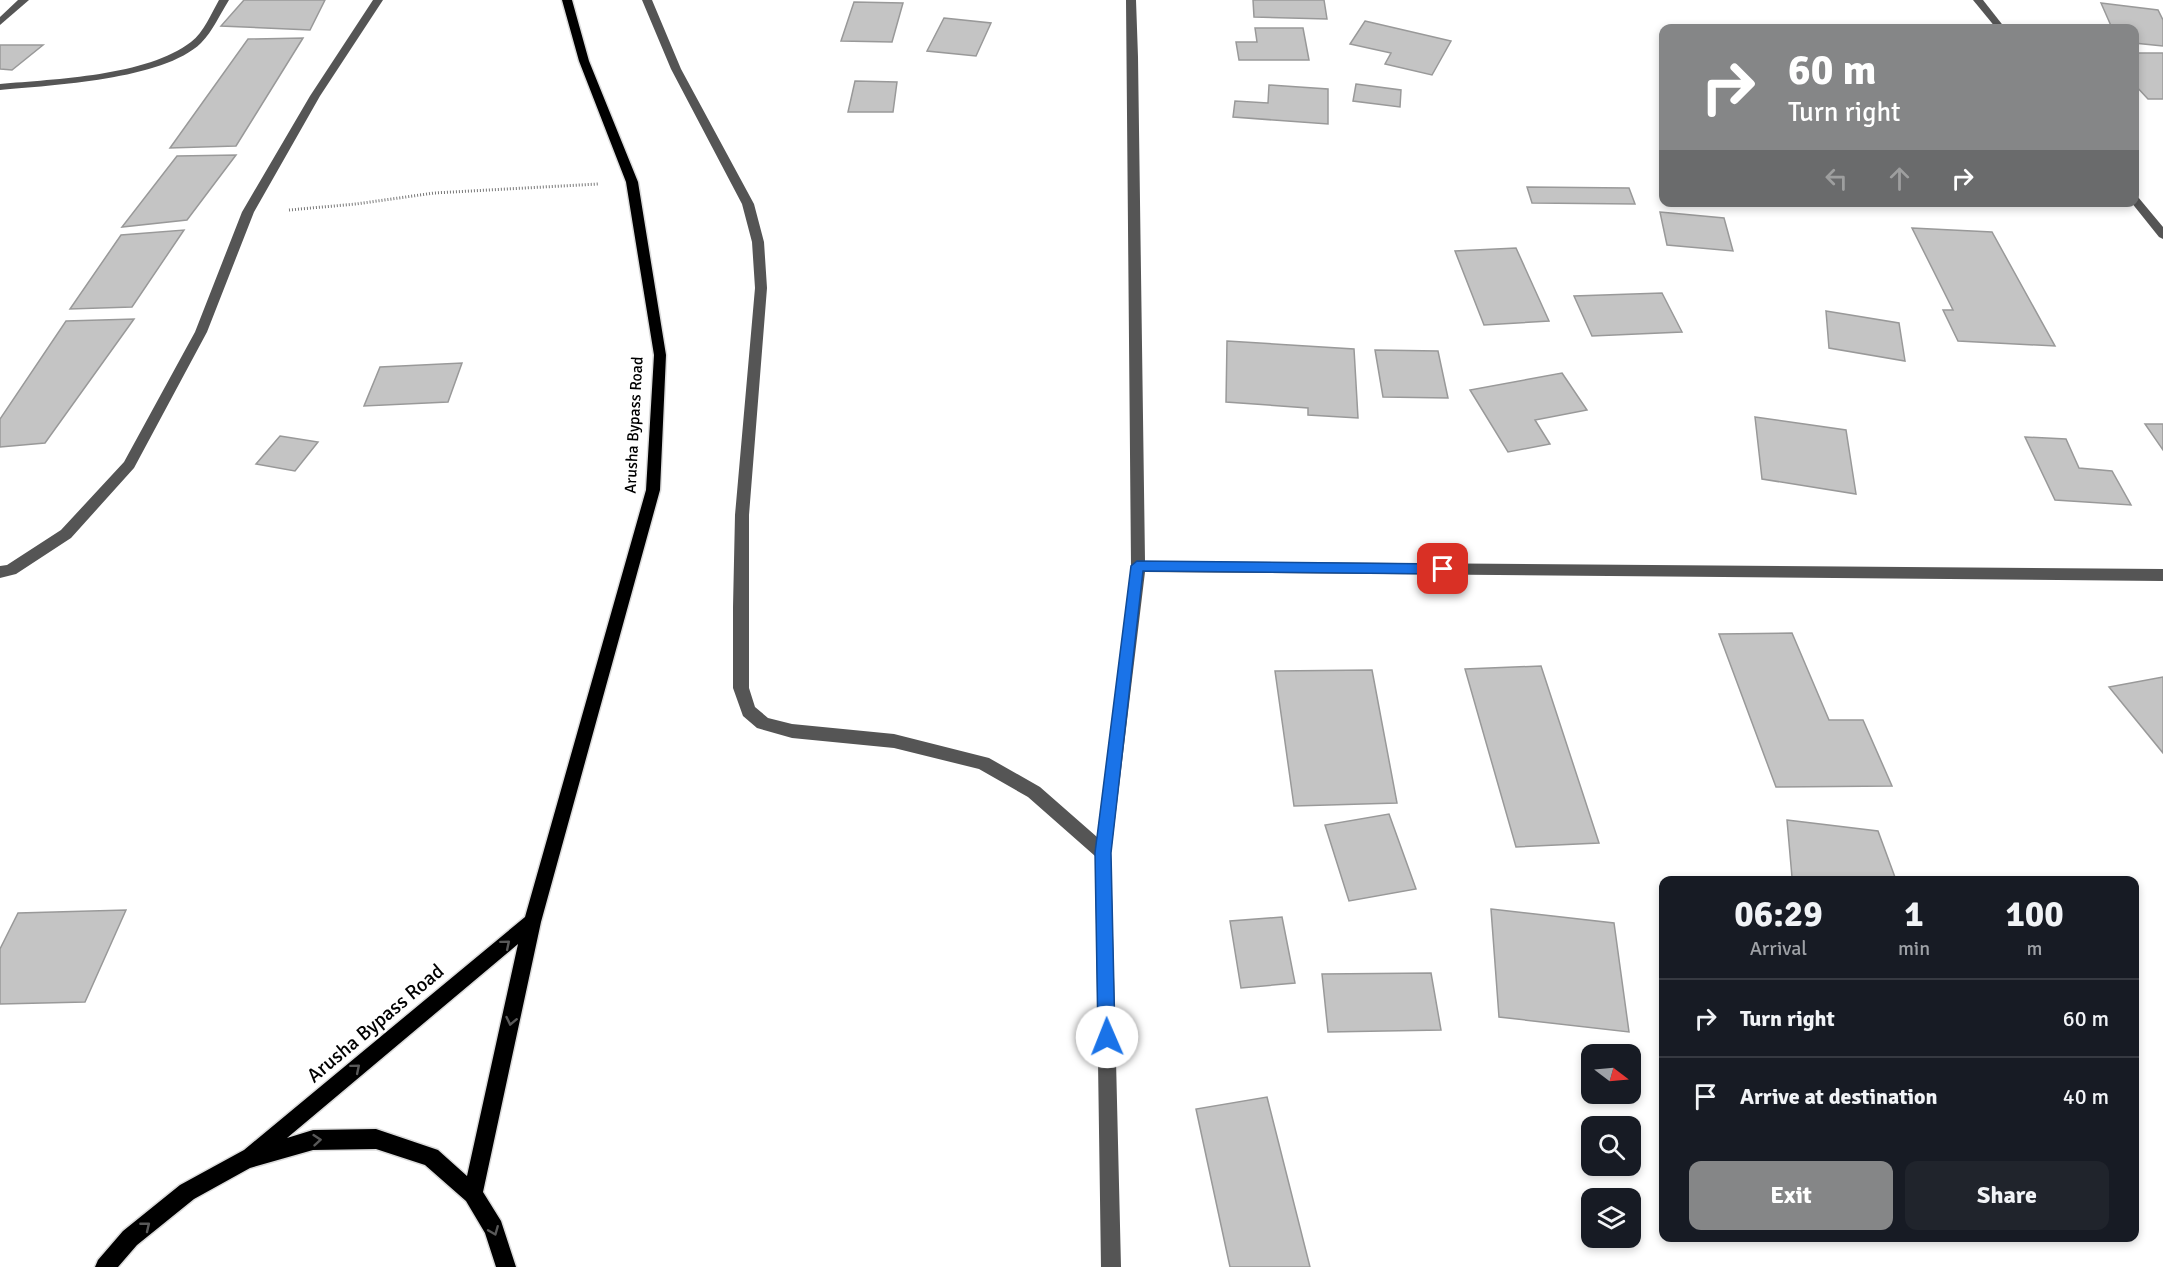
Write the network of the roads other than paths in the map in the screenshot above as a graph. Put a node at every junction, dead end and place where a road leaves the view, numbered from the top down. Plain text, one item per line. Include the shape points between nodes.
1 (24, 0) edge
2 (224, 0) edge
3 (378, 0) edge
4 (567, 0) edge
5 (647, 0) edge
6 (1131, 0) edge
7 (1978, 0) edge
8 (0, 22) edge
9 (1998, 24) edge
10 (0, 87) edge
11 (2139, 205) edge
12 (2163, 235) edge
13 (1137, 566) junction
14 (0, 572) edge
15 (2163, 575) edge
16 (1103, 853) junction
17 (532, 922) junction
18 (246, 1159) junction
19 (473, 1194) junction
20 (105, 1267) edge
21 (506, 1267) edge
22 (1111, 1267) edge

1 - 8 street
2 - 10 street via 197,42 169,60 65,80
3 - 14 street via 315,96 248,212 201,332 129,465 66,534 11,570
4 - 17 main road, Arusha Bypass Road via 584,61 632,182 660,355 653,490
5 - 16 street via 676,69 748,204 758,242 761,288 742,515 740,595 741,688 749,711 764,723 792,731 894,741 983,763 1034,792
6 - 13 street
7 - 9 street
11 - 12 street
13 - 15 street
13 - 16 street
16 - 22 street
18 -> 17 main road, Arusha Bypass Road
17 -> 19 main road, Arusha Bypass Road
18 -> 19 main road, Arusha Bypass Road via 313,1140 376,1138 431,1156
20 -> 18 main road, Arusha Bypass Road via 130,1238 187,1192
19 -> 21 main road, Arusha Bypass Road via 494,1228

